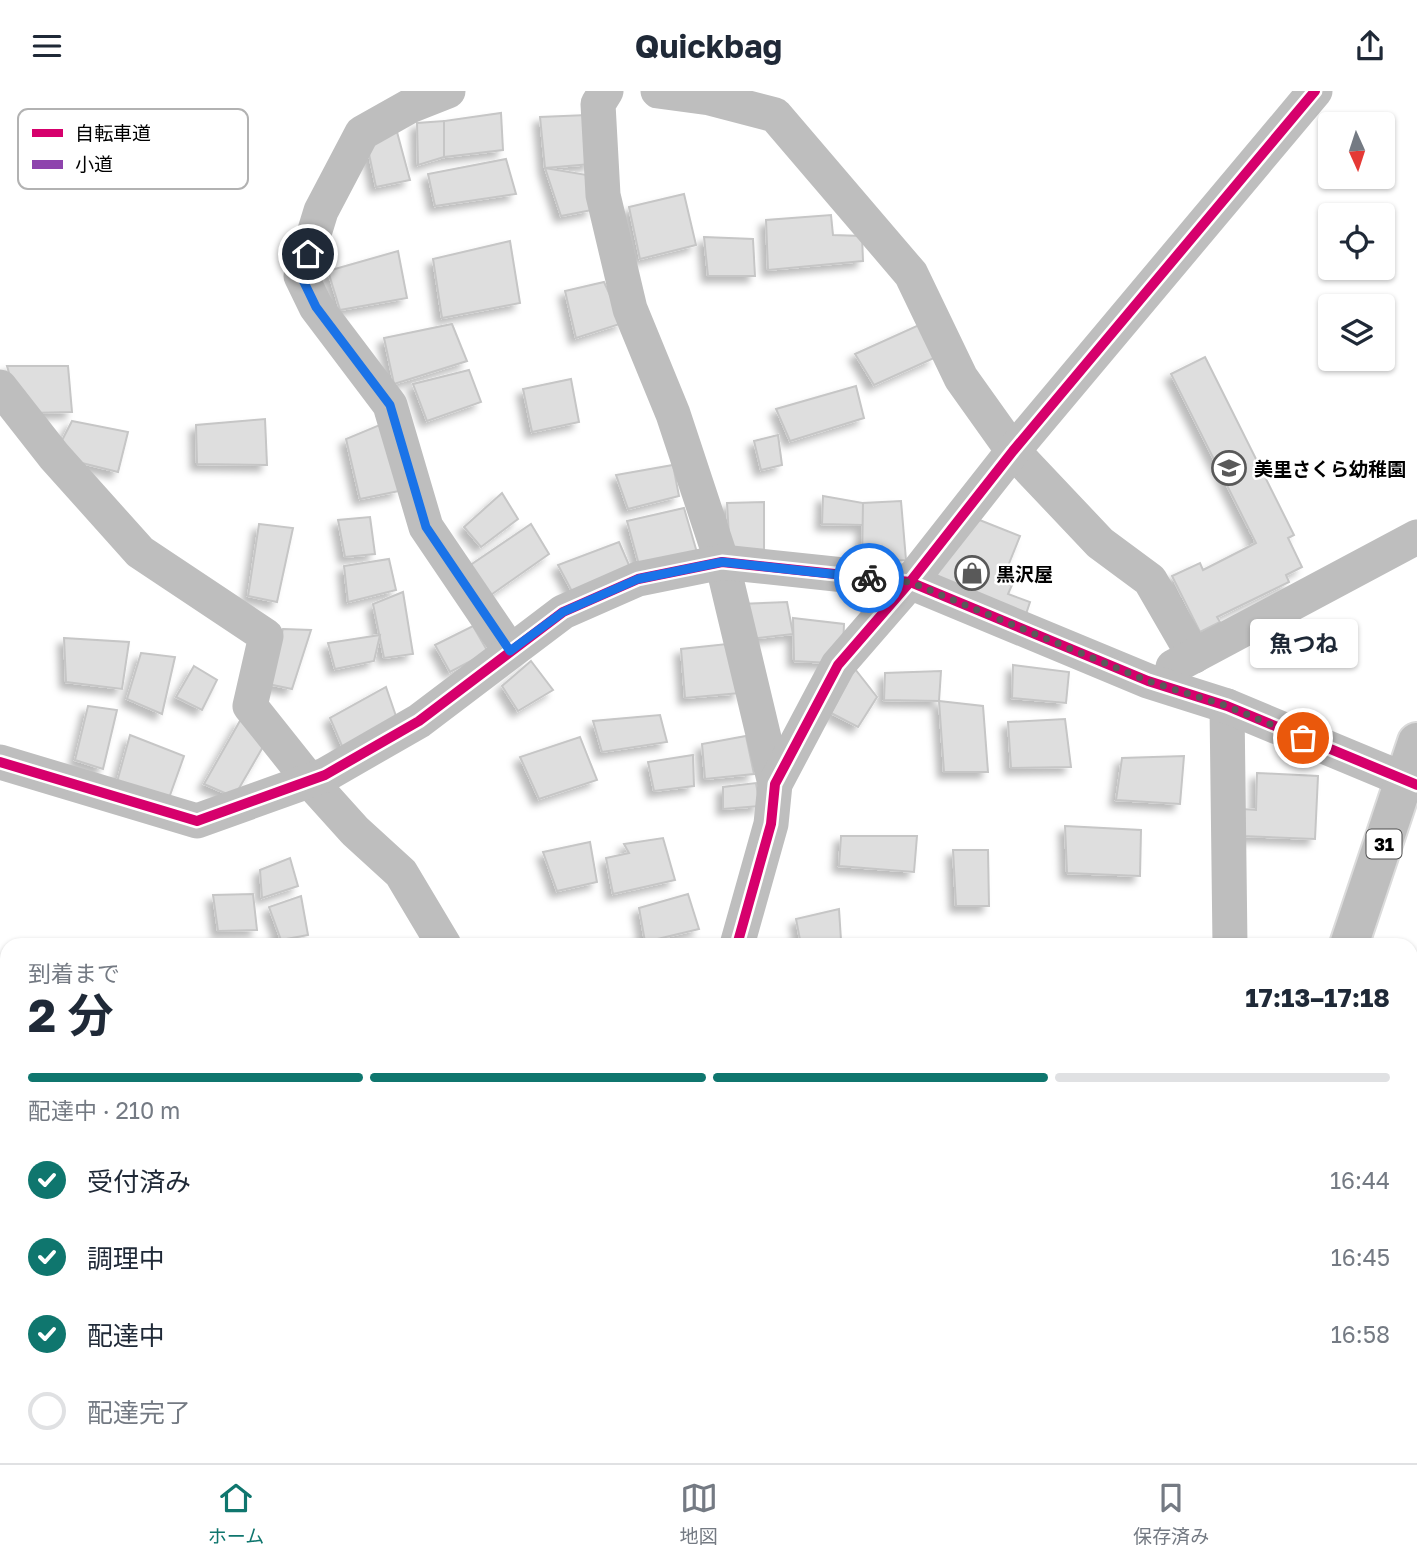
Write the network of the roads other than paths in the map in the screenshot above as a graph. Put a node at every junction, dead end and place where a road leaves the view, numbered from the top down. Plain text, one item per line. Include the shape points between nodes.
1 (448, 91) edge
2 (606, 91) edge
3 (658, 91) edge
4 (1315, 91) edge
5 (0, 387) edge
6 (1013, 451) junction
7 (1417, 537) edge
8 (722, 562) junction
9 (910, 582) junction
10 (510, 651) junction
11 (1194, 656) junction
12 (1148, 681) junction
13 (1227, 706) junction
14 (1417, 742) edge
15 (0, 762) edge
16 (309, 780) junction
17 (1412, 782) edge
18 (775, 784) junction
19 (440, 938) edge
20 (739, 938) edge
21 (1230, 938) edge
22 (1352, 938) edge

1 - 10 street via 362,132 321,211 301,276 316,307 390,405 426,527
2 - 8 street via 598,104 603,195 630,309 673,414
3 - 6 street via 775,115 911,274 961,378
4 - 6 street
5 - 16 street via 140,552 266,636 250,706
6 - 9 street
6 - 11 street via 1100,543 1150,580
7 - 11 street
8 - 9 street
8 - 10 street via 638,579 563,612
8 - 18 street
9 - 12 street
9 - 18 street via 838,665
10 - 16 street via 419,721
11 - 12 street
12 - 13 street
13 - 17 street
13 - 21 street
14 - 17 main road, 31
15 - 16 street via 197,821
16 - 19 street via 401,873
17 - 22 main road, 31
18 - 20 street via 771,824

